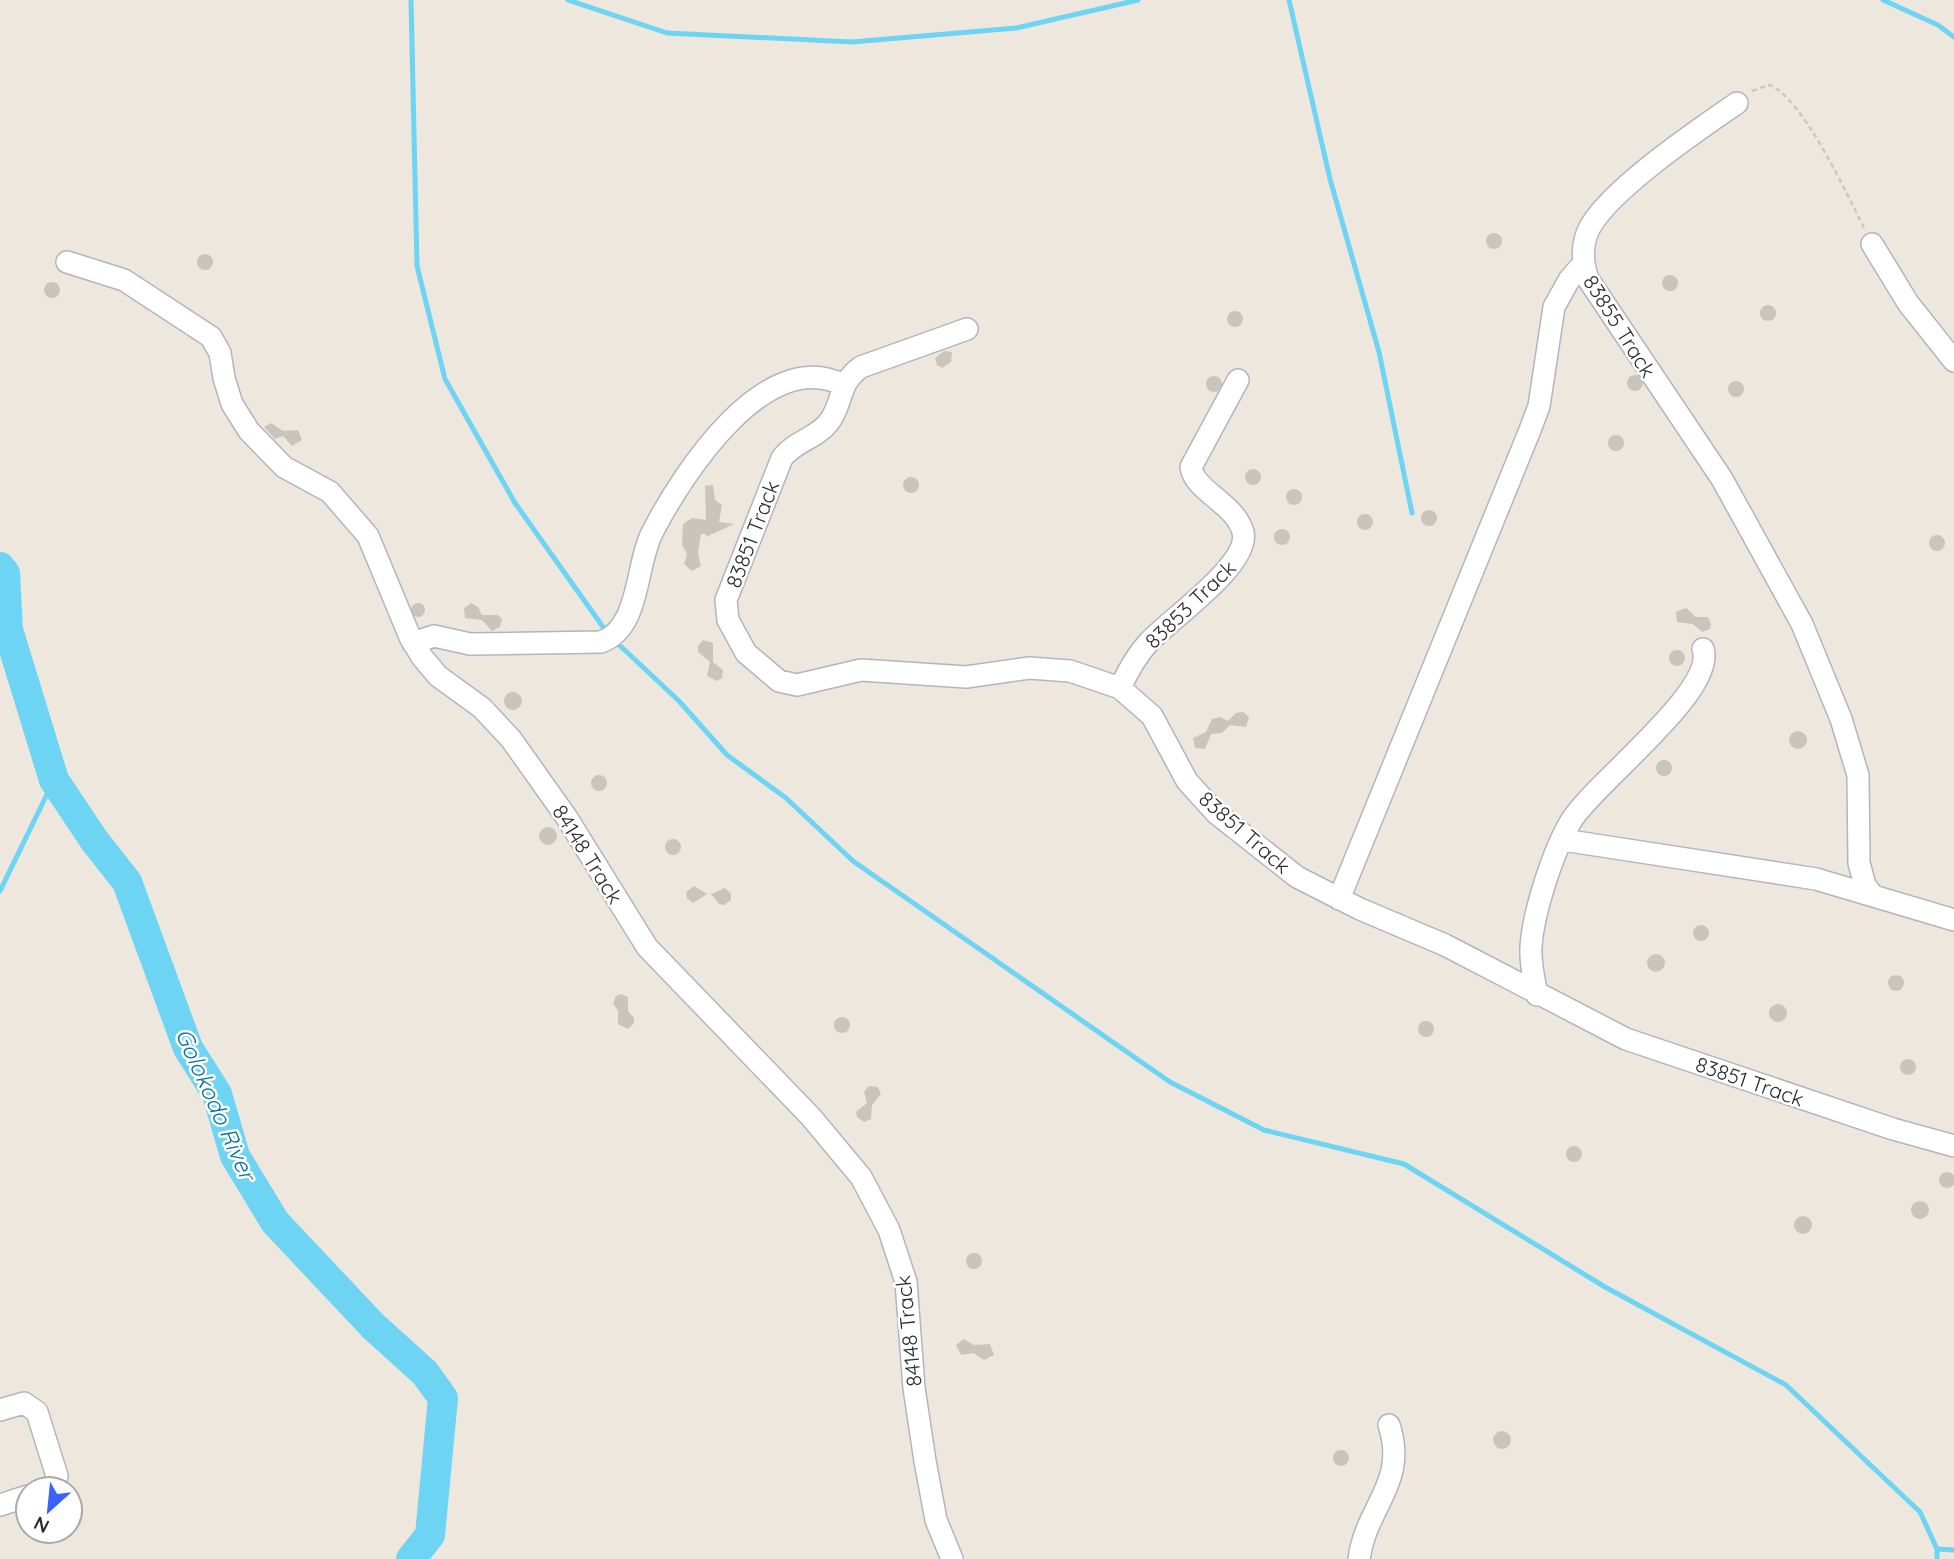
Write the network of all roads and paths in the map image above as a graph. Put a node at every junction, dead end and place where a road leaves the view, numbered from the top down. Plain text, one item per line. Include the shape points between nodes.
1 (1737, 103) joint
2 (1872, 244) joint
3 (67, 262) dead end
4 (1582, 265) junction
5 (967, 330) dead end
6 (1954, 361) edge
7 (1238, 380) dead end
8 (843, 385) junction
9 (412, 643) junction
10 (1703, 649) dead end
11 (1120, 688) junction
12 (1563, 840) junction
13 (1873, 896) junction
14 (1339, 899) junction
15 (1954, 920) edge
16 (1537, 995) junction
17 (1954, 1146) edge
18 (0, 1410) edge
19 (1389, 1425) dead end
20 (57, 1475) edge
21 (952, 1559) edge
22 (1359, 1559) edge

1 - 2 path via 1759,86 1769,85 1785,94 1838,177
1 - 4 street, 83855 Track via 1609,203 1589,229
2 - 6 street via 1908,303
3 - 9 street, 84148 Track via 124,280 211,337 220,353 232,404 249,431 284,467 330,492 368,536
4 - 13 street, 83855 Track via 1646,370 1722,479 1802,624 1858,775 1859,863
4 - 14 street via 1554,307 1539,406
5 - 8 street via 861,367
7 - 11 street, 83853 Track via 1191,467 1196,480 1237,519 1243,534 1241,552 1228,570 1146,644
8 - 9 street via 829,378 798,378 764,394 735,416 701,457 652,532 624,624 612,638 500,645 434,636
8 - 11 street, 83851 Track via 831,419 822,430 799,441 782,458 726,600 734,635 755,663 779,681 797,685 861,670 966,677 1029,668 1070,671
9 - 21 street, 84148 Track via 438,676 482,708 511,739 567,818 647,947 811,1117 874,1197 906,1282 925,1461 936,1520
10 - 12 street via 1705,665 1693,687 1649,740 1581,808
11 - 14 street, 83851 Track via 1152,716 1187,780 1216,813 1297,877
12 - 13 street via 1774,871 1842,884
12 - 16 street via 1532,934
13 - 15 street
14 - 16 street, 83851 Track via 1445,945
16 - 17 street, 83851 Track via 1626,1039
18 - 20 street via 24,1403 37,1412
19 - 22 street via 1395,1466 1369,1522

